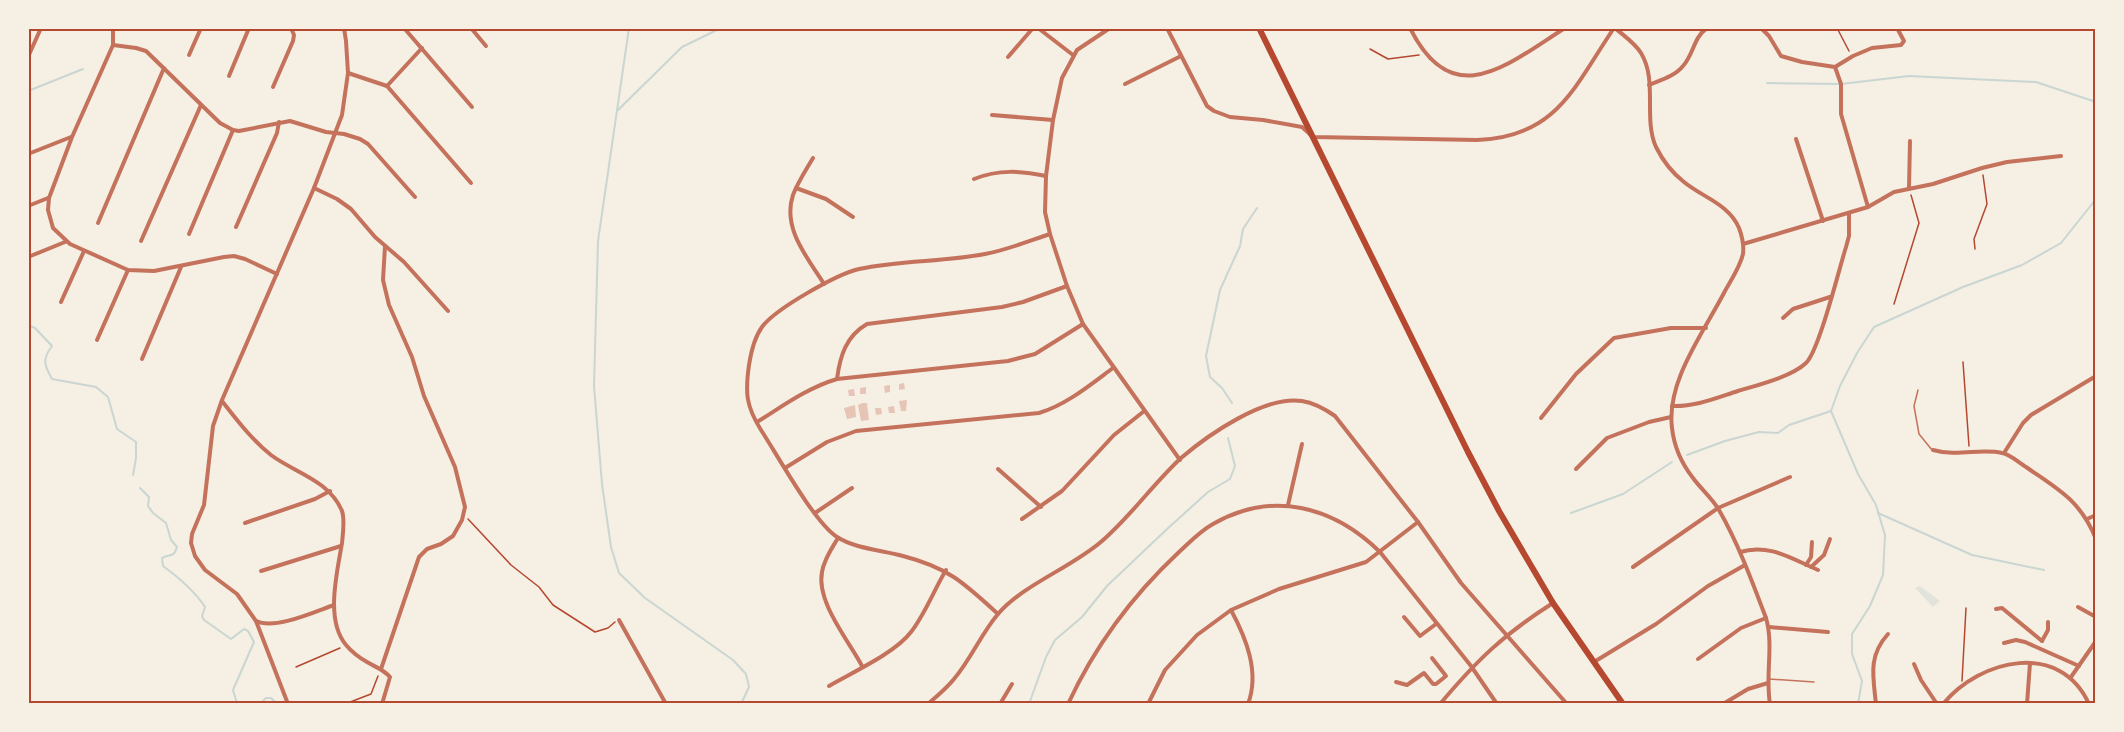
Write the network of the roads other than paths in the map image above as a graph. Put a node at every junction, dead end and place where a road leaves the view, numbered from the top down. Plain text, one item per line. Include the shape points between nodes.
1 (41, 28) edge
2 (113, 28) edge
3 (201, 28) edge
4 (249, 28) edge
5 (291, 28) edge
6 (344, 28) edge
7 (404, 28) edge
8 (471, 28) edge
9 (1033, 28) edge
10 (1038, 28) edge
11 (1110, 28) edge
12 (1167, 28) edge
13 (1259, 28) edge
14 (1410, 28) edge
15 (1566, 28) edge
16 (1614, 28) edge
17 (1707, 28) edge
18 (1761, 28) edge
19 (1897, 28) edge
20 (113, 45) junction
21 (486, 46) dead end
22 (422, 48) junction
23 (189, 55) dead end
24 (1073, 55) junction
25 (1181, 56) junction
26 (28, 57) edge
27 (1008, 57) dead end
28 (1835, 67) junction
29 (164, 68) junction
30 (348, 73) junction
31 (230, 75) dead end
32 (1125, 84) dead end
33 (1649, 85) junction
34 (387, 86) junction
35 (273, 87) dead end
36 (201, 105) junction
37 (472, 107) dead end
38 (992, 115) dead end
39 (1053, 120) junction
40 (279, 122) junction
41 (233, 130) junction
42 (336, 134) junction
43 (72, 137) junction
44 (1313, 137) junction
45 (1796, 139) dead end
46 (1910, 141) dead end
47 (28, 154) edge
48 (2061, 156) dead end
49 (813, 158) dead end
50 (1046, 176) junction
51 (974, 179) dead end
52 (471, 183) dead end
53 (314, 188) junction
54 (796, 188) junction
55 (1909, 188) junction
56 (415, 197) dead end
57 (49, 198) junction
58 (28, 206) edge
59 (1868, 207) junction
60 (1849, 214) junction
61 (853, 218) dead end
62 (1823, 221) junction
63 (98, 223) dead end
64 (236, 227) dead end
65 (189, 234) dead end
66 (1050, 234) junction
67 (141, 241) dead end
68 (65, 242) junction
69 (1743, 244) junction
70 (385, 246) junction
71 (84, 251) junction
72 (28, 257) edge
73 (182, 266) junction
74 (128, 270) junction
75 (277, 274) junction
76 (824, 284) junction
77 (1068, 286) junction
78 (1830, 297) junction
79 (61, 302) dead end
80 (448, 311) dead end
81 (1783, 318) dead end
82 (1083, 324) junction
83 (1706, 328) junction
84 (97, 340) dead end
85 (142, 359) dead end
86 (1113, 368) junction
87 (2096, 376) edge
88 (837, 379) junction
89 (1917, 390) dead end
90 (222, 400) junction
91 (1672, 406) junction
92 (1143, 412) junction
93 (1671, 417) junction
94 (1541, 418) dead end
95 (757, 422) junction
96 (1302, 444) dead end
97 (1933, 450) joint
98 (2004, 453) junction
99 (1179, 460) junction
100 (785, 468) junction
101 (998, 469) dead end
102 (1576, 469) dead end
103 (1790, 477) dead end
104 (852, 488) dead end
105 (330, 491) junction
106 (1288, 506) junction
107 (1041, 507) junction
108 (1718, 508) junction
109 (815, 513) junction
110 (2096, 515) edge
111 (1022, 519) dead end
112 (2087, 519) junction
113 (1418, 522) junction
114 (245, 523) dead end
115 (838, 538) junction
116 (1830, 539) dead end
117 (2096, 539) edge
118 (1812, 542) dead end
119 (341, 546) junction
120 (1380, 552) junction
121 (1740, 552) junction
122 (1745, 565) junction
123 (1809, 566) junction
124 (1634, 567) dead end
125 (946, 570) junction
126 (1818, 570) dead end
127 (261, 571) dead end
128 (1553, 603) junction
129 (334, 605) junction
130 (2078, 608) dead end
131 (1996, 609) dead end
132 (1231, 610) junction
133 (998, 614) junction
134 (1404, 617) dead end
135 (2096, 617) edge
136 (1766, 618) junction
137 (618, 620) road end
138 (256, 621) junction
139 (2048, 622) dead end
140 (1436, 624) junction
141 (1768, 627) junction
142 (1828, 632) dead end
143 (1506, 634) junction
144 (1888, 634) dead end
145 (2042, 641) junction
146 (2096, 641) edge
147 (2004, 643) dead end
148 (2043, 648) junction
149 (1432, 658) dead end
150 (1698, 659) dead end
151 (1594, 662) junction
152 (2030, 663) junction
153 (1914, 664) dead end
154 (862, 666) junction
155 (1471, 666) junction
156 (2079, 666) junction
157 (381, 669) junction
158 (2070, 676) junction
159 (1768, 681) junction
160 (1396, 682) dead end
161 (1814, 682) dead end
162 (1012, 684) dead end
163 (829, 686) dead end
164 (288, 704) edge
165 (382, 704) edge
166 (666, 704) edge
167 (928, 704) edge
168 (1000, 704) edge
169 (1068, 704) edge
170 (1148, 704) edge
171 (1248, 704) edge
172 (1440, 704) edge
173 (1497, 704) edge
174 (1567, 704) edge
175 (1623, 704) edge
176 (1723, 704) edge
177 (1770, 704) edge
178 (1876, 704) edge
179 (1937, 704) edge
180 (1943, 704) edge
181 (2027, 704) edge
182 (2089, 704) edge

1 - 26 street
2 - 20 street
3 - 23 street
4 - 31 street
5 - 35 street via 293,41
6 - 30 street
7 - 22 street
8 - 21 street
9 - 27 street
10 - 24 street
11 - 24 street
12 - 25 street
13 - 44 highway
14 - 15 street via 1426,55 1445,70 1465,75 1502,68
16 - 33 street via 1640,52 1647,66
16 - 44 street via 1558,108 1536,126 1515,135 1477,140
17 - 33 street via 1696,39 1682,67
18 - 28 street via 1785,58
19 - 28 street via 1903,43 1872,48
20 - 29 street via 142,50
20 - 43 street
22 - 34 street
22 - 37 street
24 - 39 street via 1059,86
25 - 32 street
25 - 44 street via 1207,106 1214,111 1230,117 1302,127
28 - 59 street via 1841,84 1841,114
29 - 36 street
29 - 63 street
30 - 34 street
30 - 42 street via 345,104
33 - 69 street via 1650,125 1665,162 1685,183 1730,213
34 - 52 street
36 - 41 street
36 - 67 street
38 - 39 street
39 - 50 street
40 - 41 street
40 - 42 street via 302,123
40 - 64 street
41 - 65 street
42 - 53 street
42 - 56 street via 368,144
43 - 47 street
43 - 57 street
44 - 128 highway via 1468,452
45 - 62 street
46 - 55 street
48 - 55 street via 2007,162
49 - 54 street
50 - 51 street via 1003,171
50 - 66 street via 1045,212
53 - 70 street via 351,209
53 - 75 street
54 - 61 street via 826,199
54 - 76 street via 790,220
55 - 59 street
57 - 58 street
57 - 68 street via 53,228
59 - 60 street
60 - 62 street
60 - 78 street via 1849,236
62 - 69 street
66 - 76 street via 988,254 859,269
66 - 77 street
68 - 71 street
68 - 72 street
69 - 83 street via 1740,264
70 - 80 street
70 - 157 street via 383,280 389,305 455,467 464,501 453,536 419,557
71 - 74 street
71 - 79 street
73 - 74 street
73 - 75 street via 234,256
73 - 85 street
74 - 84 street
75 - 90 street
76 - 95 street via 771,318 756,340 747,384 748,405
77 - 82 street
77 - 88 street via 1002,307 867,324 846,343
78 - 81 street via 1793,309
78 - 91 street via 1813,354 1801,368 1691,405
82 - 86 street
82 - 88 street via 1035,354 1008,361
83 - 91 street via 1683,369
83 - 94 street via 1671,328 1614,338 1576,374
86 - 92 street
86 - 100 street via 1050,410 856,431 827,442
87 - 98 street via 2031,415
88 - 95 street via 797,396
89 - 97 lane via 1914,406 1919,434
90 - 105 street via 266,450
90 - 138 street via 213,426 204,505 191,543 205,570 237,594
91 - 93 street
92 - 99 street
92 - 107 street
93 - 102 street via 1607,438
93 - 108 street via 1679,455 1691,477
95 - 100 street
96 - 106 street
97 - 98 street via 1947,454
98 - 112 street via 2066,496
99 - 113 street via 1200,443 1259,409 1303,401 1335,416
99 - 133 street via 1102,541
100 - 109 street
101 - 107 street
103 - 108 street
104 - 109 street
105 - 114 street
105 - 119 street via 343,516
106 - 120 street via 1332,517
106 - 169 street via 1260,507 1236,514 1198,534 1132,600 1089,662
107 - 111 street
108 - 121 street
108 - 124 street
109 - 115 street
110 - 112 street
112 - 117 street
113 - 120 street
113 - 143 street via 1461,583
115 - 125 street
115 - 154 street via 826,559 821,586
116 - 123 street via 1824,555
118 - 123 street
119 - 127 street
119 - 129 street
120 - 132 street via 1366,562 1279,589
120 - 140 street
121 - 122 street
121 - 123 street via 1762,548
122 - 136 street
122 - 151 street
123 - 126 street
125 - 133 street
125 - 154 street via 910,633 890,651
128 - 143 street
128 - 151 highway
129 - 138 street via 276,623
129 - 157 street via 337,632 346,646
130 - 135 street
131 - 145 street via 2002,608
132 - 170 street via 1197,635 1165,670
132 - 171 street via 1249,653 1252,678
133 - 167 street via 955,678
134 - 140 street via 1420,636
136 - 141 street
136 - 150 street via 1742,628
137 - 166 street
138 - 164 street
139 - 145 street
140 - 155 street
141 - 142 street
141 - 159 street
143 - 155 street
143 - 174 street
144 - 178 street via 1876,649 1872,674
145 - 148 street
146 - 156 street
147 - 148 street via 2020,640
148 - 156 street
149 - 160 street via 1446,676 1436,684 1424,673 1407,685
151 - 175 highway
152 - 158 street via 2053,666
152 - 180 street via 1988,671 1962,685
152 - 181 street
153 - 179 street
154 - 163 street
155 - 172 street
155 - 173 street
156 - 158 street
157 - 165 street via 390,678
158 - 182 street
159 - 161 lane
159 - 176 street
159 - 177 street
162 - 168 street

